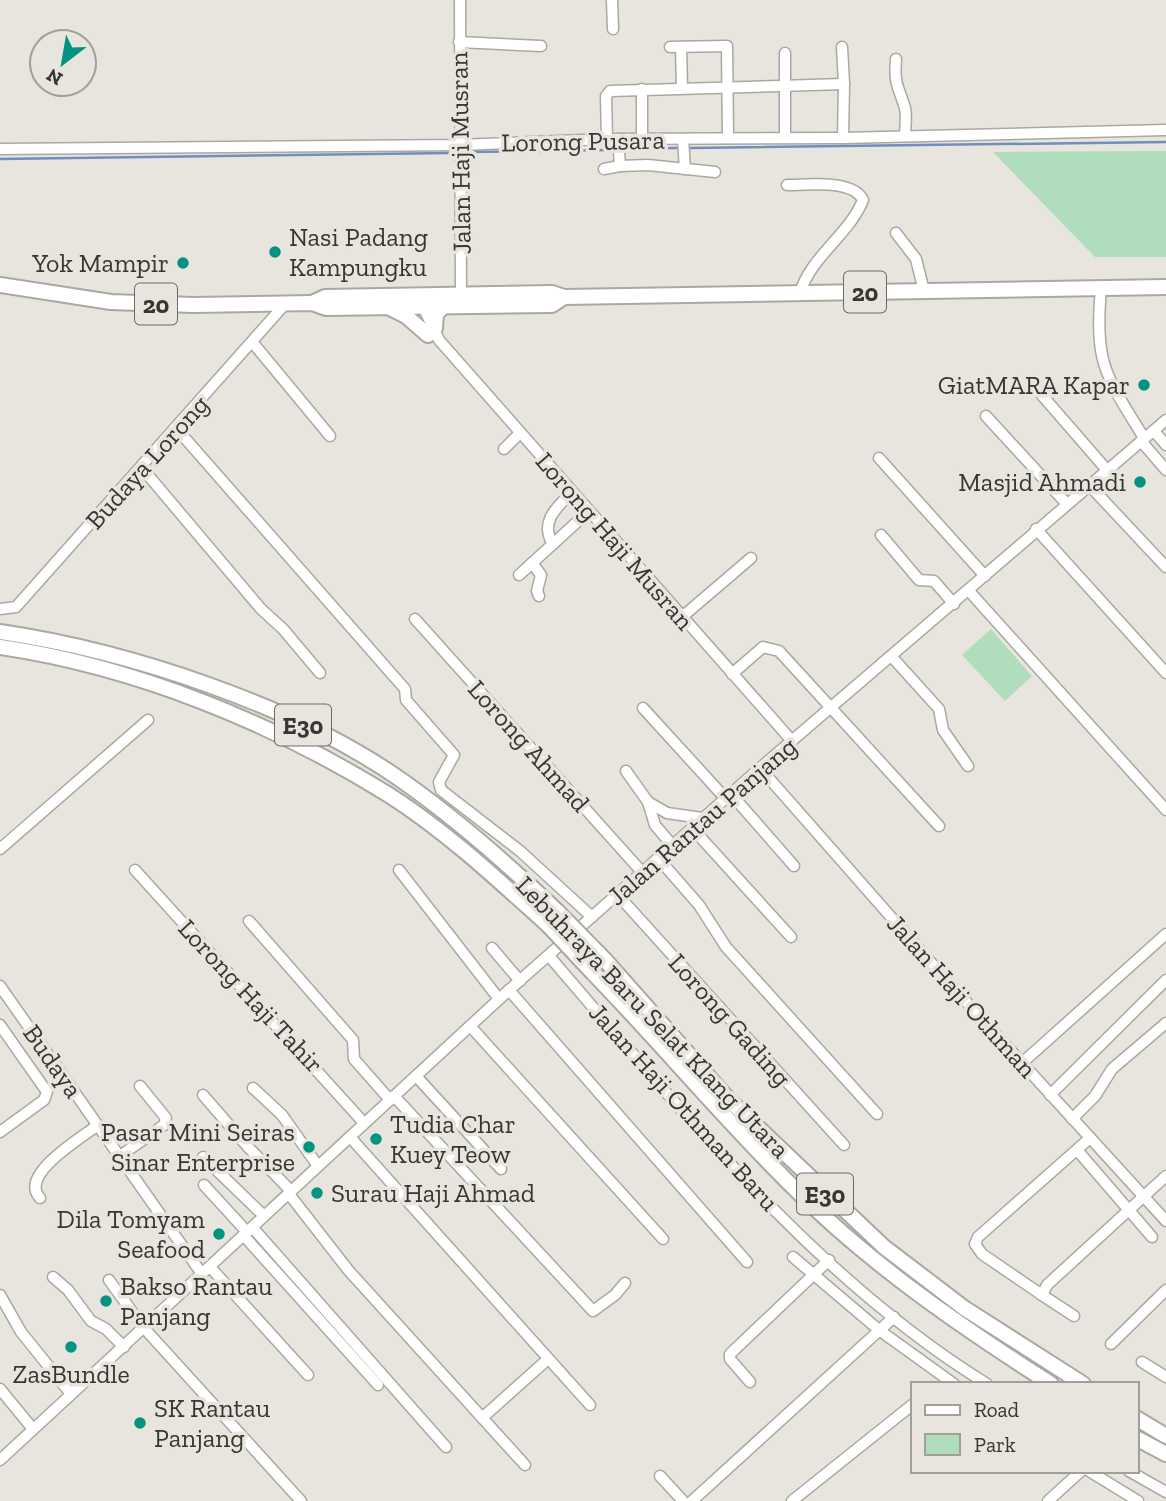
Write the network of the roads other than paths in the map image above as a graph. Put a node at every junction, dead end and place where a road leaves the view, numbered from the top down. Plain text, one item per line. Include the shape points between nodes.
1 (460, 0) edge
2 (612, 0) edge
3 (613, 29) dead end
4 (459, 42) junction
5 (541, 46) dead end
6 (842, 47) dead end
7 (785, 53) dead end
8 (896, 59) dead end
9 (844, 85) junction
10 (785, 86) junction
11 (727, 87) junction
12 (682, 88) junction
13 (642, 89) junction
14 (1166, 130) edge
15 (905, 136) junction
16 (728, 138) junction
17 (785, 138) junction
18 (843, 138) junction
19 (612, 139) junction
20 (642, 139) junction
21 (683, 139) junction
22 (459, 145) junction
23 (0, 149) edge
24 (620, 166) junction
25 (604, 169) dead end
26 (685, 169) junction
27 (715, 172) dead end
28 (787, 185) dead end
29 (896, 233) dead end
30 (0, 285) edge
31 (1166, 287) edge
32 (1101, 289) junction
33 (924, 290) junction
34 (800, 293) junction
35 (461, 300) junction
36 (420, 301) junction
37 (286, 303) junction
38 (312, 303) junction
39 (444, 306) junction
40 (388, 307) junction
41 (434, 334) junction
42 (253, 343) junction
43 (1034, 386) dead end
44 (986, 416) dead end
45 (1166, 420) edge
46 (176, 429) junction
47 (1154, 431) junction
48 (520, 433) junction
49 (330, 436) dead end
50 (1142, 440) junction
51 (1166, 445) edge
52 (504, 449) dead end
53 (879, 458) dead end
54 (142, 468) junction
55 (1106, 469) junction
56 (1166, 470) edge
57 (1089, 485) junction
58 (572, 492) junction
59 (1066, 503) junction
60 (589, 511) junction
61 (1036, 529) junction
62 (881, 535) dead end
63 (554, 544) junction
64 (751, 558) dead end
65 (532, 563) junction
66 (1166, 567) edge
67 (519, 575) dead end
68 (985, 576) junction
69 (969, 591) junction
70 (540, 596) dead end
71 (954, 604) junction
72 (0, 609) edge
73 (682, 617) junction
74 (415, 619) dead end
75 (0, 632) edge
76 (0, 647) edge
77 (892, 657) junction
78 (320, 673) dead end
79 (1166, 673) edge
80 (732, 674) junction
81 (643, 708) dead end
82 (833, 708) junction
83 (148, 720) dead end
84 (792, 741) junction
85 (968, 766) dead end
86 (760, 768) junction
87 (626, 771) dead end
88 (728, 796) junction
89 (648, 802) junction
90 (1166, 810) edge
91 (702, 818) junction
92 (939, 826) dead end
93 (692, 828) junction
94 (673, 845) junction
95 (0, 849) edge
96 (657, 859) junction
97 (794, 866) dead end
98 (135, 870) dead end
99 (399, 870) dead end
100 (642, 872) junction
101 (617, 894) junction
102 (592, 917) junction
103 (249, 921) dead end
104 (1166, 934) edge
105 (791, 937) dead end
106 (492, 948) dead end
107 (549, 956) junction
108 (1166, 980) edge
109 (520, 981) junction
110 (0, 986) edge
111 (509, 990) junction
112 (499, 999) junction
113 (1166, 1023) edge
114 (0, 1025) edge
115 (470, 1026) junction
116 (1022, 1063) junction
117 (416, 1076) junction
118 (140, 1086) dead end
119 (253, 1088) dead end
120 (203, 1095) dead end
121 (1051, 1095) junction
122 (392, 1098) junction
123 (877, 1114) dead end
124 (1072, 1119) junction
125 (364, 1123) junction
126 (98, 1125) junction
127 (0, 1132) edge
128 (351, 1137) junction
129 (1090, 1138) junction
130 (844, 1145) dead end
131 (1077, 1150) junction
132 (120, 1157) junction
133 (204, 1157) dead end
134 (318, 1166) junction
135 (501, 1169) dead end
136 (1166, 1176) edge
137 (204, 1185) dead end
138 (290, 1192) junction
139 (1144, 1196) junction
140 (40, 1198) dead end
141 (1129, 1209) junction
142 (264, 1216) junction
143 (1166, 1220) edge
144 (248, 1232) junction
145 (1152, 1237) dead end
146 (663, 1239) dead end
147 (793, 1256) dead end
148 (829, 1260) junction
149 (747, 1262) dead end
150 (206, 1270) junction
151 (814, 1276) junction
152 (53, 1277) dead end
153 (109, 1280) dead end
154 (625, 1283) dead end
155 (1166, 1290) edge
156 (0, 1295) edge
157 (1042, 1295) junction
158 (1074, 1315) dead end
159 (894, 1317) junction
160 (144, 1328) junction
161 (879, 1330) junction
162 (1111, 1344) dead end
163 (124, 1347) junction
164 (548, 1359) junction
165 (1142, 1362) dead end
166 (958, 1366) junction
167 (308, 1375) dead end
168 (1166, 1377) edge
169 (750, 1382) dead end
170 (946, 1382) edge
171 (984, 1382) edge
172 (1048, 1382) edge
173 (1080, 1382) edge
174 (378, 1385) dead end
175 (0, 1389) edge
176 (71, 1394) junction
177 (590, 1405) dead end
178 (911, 1406) edge
179 (482, 1418) junction
180 (1138, 1419) edge
181 (33, 1429) junction
182 (1166, 1436) edge
183 (1138, 1439) edge
184 (446, 1447) dead end
185 (1166, 1454) edge
186 (0, 1460) edge
187 (524, 1465) dead end
188 (1079, 1473) edge
189 (1093, 1473) edge
190 (1133, 1473) edge
191 (660, 1476) dead end
192 (1166, 1492) edge
193 (301, 1501) edge
194 (683, 1501) edge
195 (692, 1501) edge
196 (792, 1501) edge
197 (1048, 1501) edge
198 (1138, 1501) edge

1 - 4 street, Jalan Haji Musran
2 - 3 street
4 - 5 street
4 - 22 street, Jalan Haji Musran
6 - 9 street
7 - 10 street
8 - 15 street
9 - 10 street
9 - 18 street
10 - 11 street
10 - 17 street
11 - 12 street
11 - 12 street via 727,46 675,47
11 - 16 street
12 - 13 street
13 - 19 street via 610,91 606,96
13 - 20 street
14 - 15 street, Lorong Pusara
15 - 18 street, Lorong Pusara
16 - 17 street, Lorong Pusara
16 - 21 street, Lorong Pusara
17 - 18 street, Lorong Pusara
19 - 20 street, Lorong Pusara
19 - 22 street, Lorong Pusara
19 - 24 street
20 - 21 street, Lorong Pusara
21 - 26 street
22 - 23 street, Lorong Pusara
22 - 35 street, Jalan Haji Musran
24 - 25 street
24 - 26 street
26 - 27 street
28 - 34 street via 846,188 863,200 807,276
29 - 33 street via 916,259
30 - 37 highway, 20 via 111,302
31 - 32 highway, 20
32 - 33 highway, 20
32 - 50 street via 1098,348 1105,375
33 - 34 highway, 20
34 - 35 highway, 20 via 564,297 552,293
35 - 36 highway, 20
35 - 39 highway, 20
36 - 38 highway, 20 via 325,296
36 - 39 highway, 20
36 - 40 highway, 20
36 - 41 street, Lorong Haji Musran via 420,322
37 - 38 highway, 20
37 - 42 street, Budaya Lorong
38 - 40 highway, 20 via 326,308
39 - 41 highway via 436,314
40 - 41 highway
41 - 48 street, Lorong Haji Musran
42 - 46 street, Budaya Lorong
42 - 49 street
43 - 55 street
44 - 59 street
45 - 47 street, Jalan Rantau Panjang
46 - 54 street, Budaya Lorong
46 - 102 street via 405,689 406,700 454,755 439,782 442,790 520,851
47 - 50 street, Jalan Rantau Panjang
47 - 51 street
48 - 52 street
48 - 58 street, Lorong Haji Musran
50 - 55 street, Jalan Rantau Panjang
50 - 56 street
53 - 68 street
54 - 72 street, Budaya Lorong via 16,607
54 - 78 street
55 - 57 street, Jalan Rantau Panjang
57 - 59 street, Jalan Rantau Panjang
57 - 66 street
58 - 60 street, Lorong Haji Musran
58 - 63 street via 553,511 548,524 547,535
59 - 61 street, Jalan Rantau Panjang
60 - 63 street
60 - 73 street, Lorong Haji Musran
61 - 68 street, Jalan Rantau Panjang
61 - 79 street
62 - 71 street via 919,580 934,582
63 - 65 street
64 - 73 street
65 - 67 street
65 - 70 street via 541,575
68 - 69 street, Jalan Rantau Panjang
69 - 71 street, Jalan Rantau Panjang
69 - 90 street
71 - 77 street, Jalan Rantau Panjang
73 - 80 street, Lorong Haji Musran
74 - 100 street, Lorong Ahmad
75 - 173 highway, Lebuhraya Baru Selat Klang Utara / E30, bridge via 75,646 254,702 332,738 403,781 558,912 655,1013 729,1100 884,1247 964,1308
76 - 172 highway, Lebuhraya Baru Selat Klang Utara / E30, bridge via 87,664 157,686 318,755 390,796 454,842 549,926 795,1190 955,1323
77 - 82 street, Jalan Rantau Panjang
77 - 85 street via 939,709 943,730
80 - 82 street via 763,647 772,647
80 - 84 street, Lorong Haji Musran
81 - 88 street
82 - 84 street, Jalan Rantau Panjang
82 - 92 street
83 - 95 street
84 - 86 street, Jalan Rantau Panjang
86 - 88 street, Jalan Rantau Panjang
86 - 116 street, Jalan Haji Othman
87 - 89 street
88 - 91 street, Jalan Rantau Panjang
88 - 97 street
89 - 91 street via 667,813
89 - 94 street via 655,825
91 - 93 street, Jalan Rantau Panjang
93 - 94 street, Jalan Rantau Panjang
93 - 105 street
94 - 96 street, Jalan Rantau Panjang
96 - 100 street, Jalan Rantau Panjang
96 - 123 street via 698,905 726,947
98 - 125 street, Lorong Haji Tahir
99 - 112 street
100 - 101 street, Jalan Rantau Panjang
101 - 102 street, Jalan Rantau Panjang
101 - 130 street, Lorong Gading
102 - 107 street, Jalan Rantau Panjang
103 - 122 street via 353,1040 354,1059
104 - 116 street
106 - 109 street
107 - 109 street, Jalan Rantau Panjang
107 - 148 street, Jalan Haji Othman Baru via 734,1169
108 - 121 street
109 - 111 street, Jalan Rantau Panjang
110 - 126 street, Budaya
111 - 112 street, Jalan Rantau Panjang
111 - 149 street
112 - 115 street, Jalan Rantau Panjang
113 - 124 street via 1112,1069 1095,1096
114 - 127 street via 47,1092
115 - 117 street, Jalan Rantau Panjang
115 - 146 street
116 - 121 street, Jalan Haji Othman
117 - 122 street, Jalan Rantau Panjang
117 - 135 street
118 - 132 street via 166,1118 164,1125
119 - 134 street via 282,1115
120 - 138 street
121 - 124 street, Jalan Haji Othman
122 - 125 street, Jalan Rantau Panjang
122 - 154 street via 593,1311
124 - 129 street, Jalan Haji Othman
125 - 128 street, Jalan Rantau Panjang
126 - 132 street, Budaya
126 - 140 street via 42,1169 33,1185
128 - 134 street, Jalan Rantau Panjang
128 - 164 street
129 - 131 street
129 - 139 street, Jalan Haji Othman
131 - 141 street
131 - 157 street via 975,1244 982,1254
132 - 150 street, Budaya
133 - 142 street
134 - 138 street, Jalan Rantau Panjang
136 - 139 street
137 - 144 street
138 - 142 street, Jalan Rantau Panjang
138 - 179 street via 349,1271
139 - 141 street
139 - 143 street, Jalan Haji Othman
141 - 145 street
141 - 157 street via 1047,1285
142 - 144 street, Jalan Rantau Panjang
144 - 150 street, Jalan Rantau Panjang
144 - 174 street
144 - 184 street
147 - 151 street
148 - 151 street
148 - 159 street, Jalan Haji Othman Baru
150 - 160 street, Jalan Rantau Panjang
150 - 167 street, Budaya
151 - 161 street
151 - 169 street via 730,1354
152 - 163 street via 91,1321
153 - 160 street
155 - 162 street
156 - 176 street via 21,1332
157 - 158 street
159 - 161 street
159 - 166 street, Jalan Haji Othman Baru
160 - 163 street, Jalan Rantau Panjang
160 - 193 street
161 - 170 street
161 - 195 street
163 - 176 street, Jalan Rantau Panjang
164 - 177 street
164 - 179 street
165 - 168 street
166 - 170 street
166 - 171 street, Jalan Haji Othman Baru
175 - 181 street
176 - 181 street, Jalan Rantau Panjang
178 - 196 street
179 - 187 street
180 - 182 highway
181 - 186 street, Jalan Rantau Panjang
183 - 185 highway
188 - 197 street
189 - 198 street
190 - 192 street
191 - 194 street

